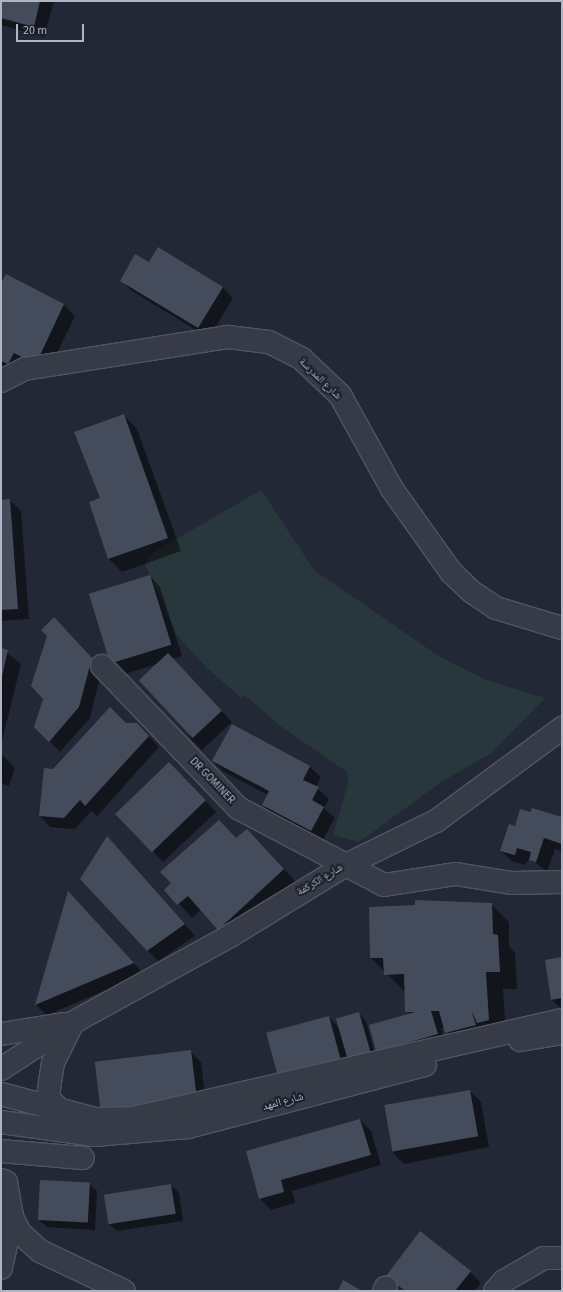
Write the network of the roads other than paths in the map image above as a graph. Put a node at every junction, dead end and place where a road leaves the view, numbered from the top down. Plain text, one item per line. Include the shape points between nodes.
1 (1, 381) edge
2 (562, 628) edge
3 (102, 666) dead end
4 (562, 728) edge
5 (346, 865) junction
6 (562, 882) edge
7 (562, 1020) edge
8 (72, 1023) junction
9 (1, 1034) edge
10 (562, 1034) edge
11 (1, 1069) edge
12 (1, 1094) edge
13 (59, 1109) junction
14 (1, 1122) edge
15 (1, 1151) edge
16 (83, 1158) dead end
17 (1, 1180) edge
18 (12, 1216) junction
19 (562, 1258) edge
20 (1, 1268) edge
21 (124, 1291) edge
22 (495, 1291) edge

1 - 2 street, شارع المدرسة via 25,369 228,337 269,342 302,359 340,395 392,489 451,572 472,592 496,608
3 - 5 street, DR GOMINER via 238,808
4 - 5 street, شارع الكركفة via 436,820
5 - 6 street, DR GOMINER via 384,885 456,874 512,883
5 - 8 street, شارع الكركفة via 230,936
7 - 13 street, شارع المهد via 455,1042 179,1110 134,1118 95,1119
8 - 9 street
8 - 11 street, شارع الكركفة
8 - 13 street via 53,1063 50,1082 48,1098
10 - 14 street, شارع المهد via 517,1041 188,1127 95,1135
12 - 13 street, شارع المهد
15 - 16 street
17 - 18 street via 6,1182
18 - 20 street
18 - 21 street via 20,1233 40,1251
19 - 22 street via 544,1258 504,1281

